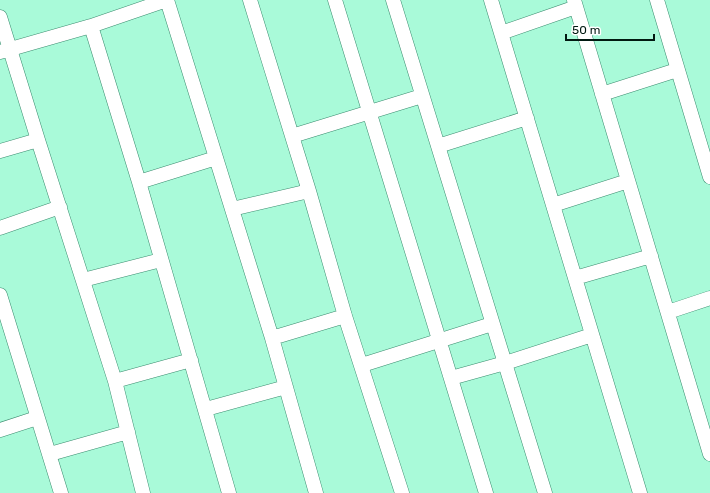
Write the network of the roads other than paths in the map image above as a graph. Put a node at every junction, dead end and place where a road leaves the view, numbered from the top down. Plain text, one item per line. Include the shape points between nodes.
1 (167, 0) edge
2 (250, 0) edge
3 (335, 0) edge
4 (393, 0) edge
5 (491, 0) edge
6 (657, 0) edge
7 (575, 3) edge
8 (0, 16) edge
9 (91, 26) junction
10 (501, 33) junction
11 (5, 50) edge
12 (677, 70) junction
13 (602, 94) junction
14 (422, 96) junction
15 (369, 112) junction
16 (527, 118) junction
17 (292, 136) junction
18 (38, 140) junction
19 (438, 146) junction
20 (0, 151) edge
21 (216, 158) junction
22 (708, 167) edge
23 (628, 181) junction
24 (139, 182) junction
25 (309, 191) junction
26 (553, 205) junction
27 (60, 207) junction
28 (232, 210) junction
29 (0, 228) edge
30 (651, 256) junction
31 (161, 260) junction
32 (575, 278) junction
33 (83, 280) junction
34 (710, 298) edge
35 (1, 300) edge
36 (668, 312) junction
37 (345, 316) junction
38 (492, 324) junction
39 (592, 335) junction
40 (272, 338) junction
41 (439, 340) junction
42 (191, 360) junction
43 (505, 363) junction
44 (362, 365) junction
45 (451, 378) junction
46 (115, 381) junction
47 (286, 387) junction
48 (206, 409) junction
49 (37, 418) junction
50 (0, 430) edge
51 (128, 432) junction
52 (50, 454) junction
53 (710, 454) edge
54 (61, 493) edge
55 (143, 493) edge
56 (229, 493) edge
57 (316, 493) edge
58 (402, 493) edge
59 (486, 493) edge
60 (545, 493) edge
61 (640, 493) edge

1 - 9 street
1 - 21 street
2 - 17 street
3 - 15 street
4 - 14 street
5 - 10 street
6 - 12 street
7 - 10 street
7 - 13 street
8 - 11 street
9 - 11 street
9 - 24 street
10 - 16 street
11 - 18 street
12 - 13 street
12 - 22 street
13 - 23 street
14 - 15 street
14 - 19 street
15 - 17 street
15 - 41 street
16 - 19 street
16 - 26 street
17 - 25 street
18 - 20 street
18 - 27 street
19 - 38 street
21 - 24 street
21 - 28 street
23 - 26 street
23 - 30 street
24 - 31 street
25 - 28 street
25 - 37 street
26 - 32 street
27 - 29 street
27 - 33 street
28 - 40 street
30 - 32 street
30 - 36 street
31 - 33 street
31 - 42 street
32 - 39 street
33 - 46 street
34 - 36 street
35 - 49 street
36 - 53 street
37 - 40 street
37 - 44 street
38 - 41 street
38 - 43 street
39 - 43 street
39 - 61 street
40 - 47 street
41 - 44 street
41 - 45 street
42 - 46 street
42 - 48 street
43 - 45 street
43 - 60 street
44 - 58 street
45 - 59 street
46 - 51 street
47 - 48 street
47 - 57 street
48 - 56 street
49 - 50 street
49 - 52 street
51 - 52 street
51 - 55 street
52 - 54 street

